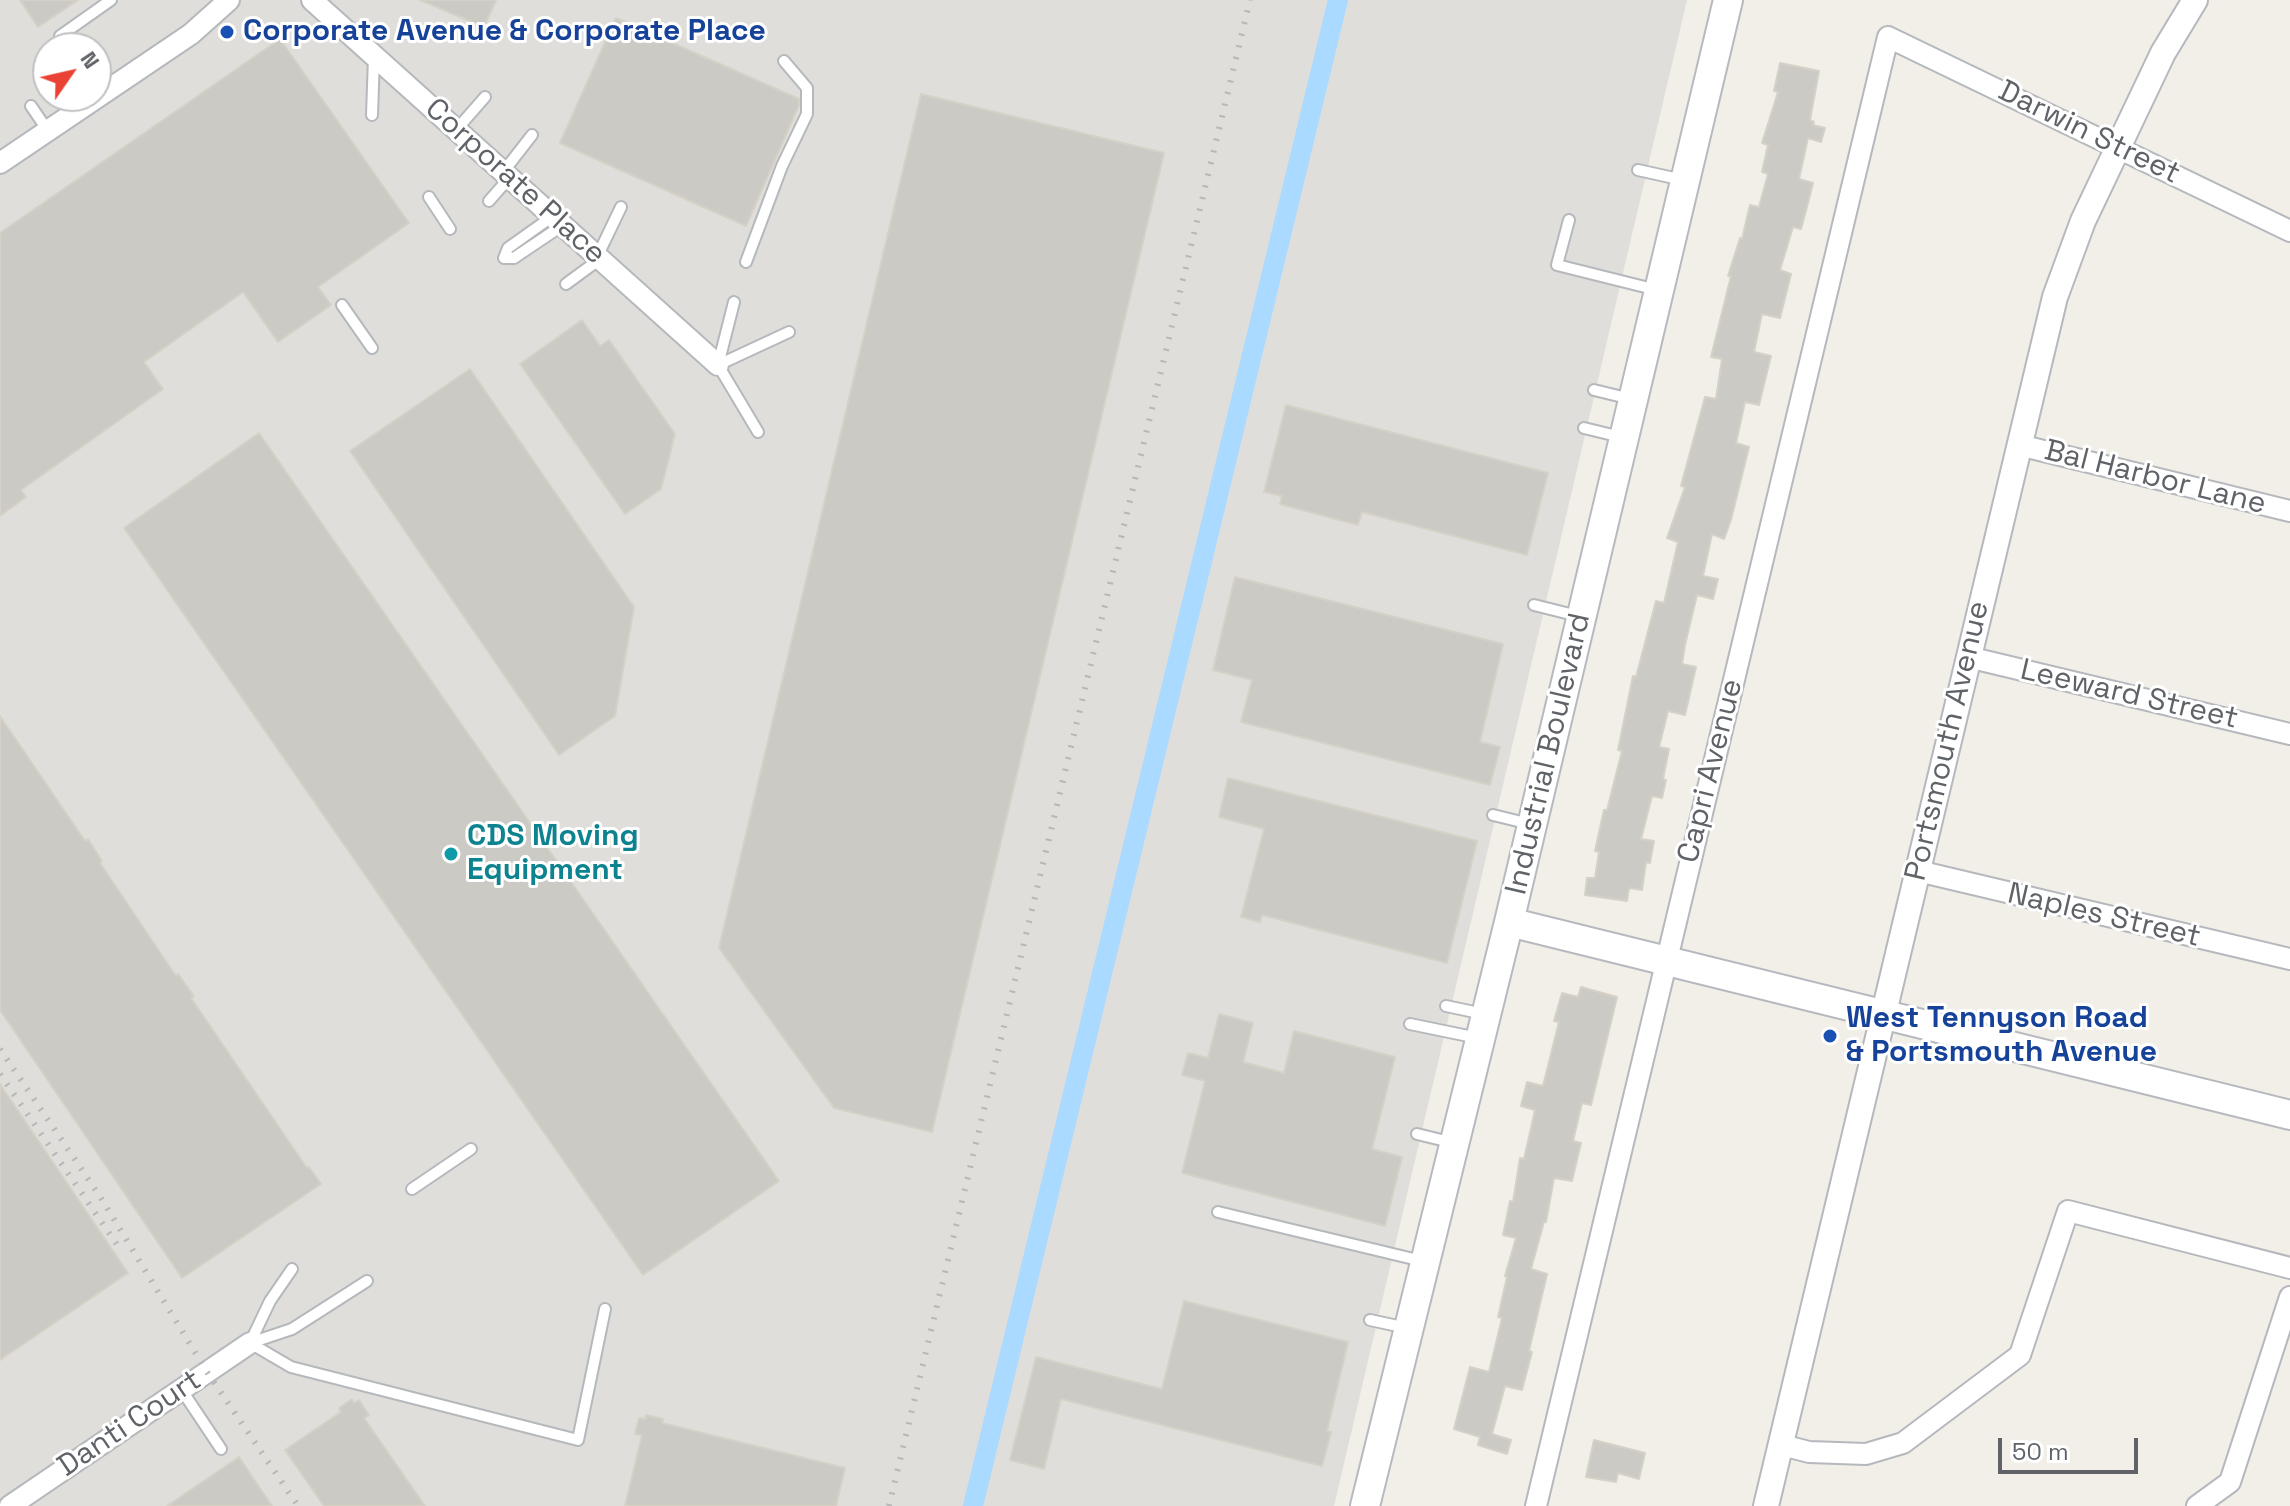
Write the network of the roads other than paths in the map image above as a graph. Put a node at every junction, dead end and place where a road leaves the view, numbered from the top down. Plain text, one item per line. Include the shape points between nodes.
1 (111, 0) edge
2 (229, 0) edge
3 (312, 0) edge
4 (1728, 0) edge
5 (2195, 0) edge
6 (66, 32) edge
7 (1888, 37) joint
8 (374, 56) junction
9 (784, 61) dead end
10 (112, 83) edge
11 (485, 97) dead end
12 (31, 106) dead end
13 (72, 112) edge
14 (372, 115) dead end
15 (457, 129) junction
16 (48, 131) junction
17 (532, 135) dead end
18 (2120, 147) junction
19 (0, 163) edge
20 (1638, 170) dead end
21 (507, 174) junction
22 (1685, 181) junction
23 (429, 197) dead end
24 (489, 201) dead end
25 (621, 207) dead end
26 (558, 220) junction
27 (1569, 220) dead end
28 (450, 229) dead end
29 (2290, 231) edge
30 (599, 258) junction
31 (746, 262) dead end
32 (566, 284) dead end
33 (1658, 290) junction
34 (734, 302) dead end
35 (342, 305) dead end
36 (789, 332) dead end
37 (372, 348) dead end
38 (718, 365) junction
39 (1594, 390) dead end
40 (1633, 400) junction
41 (1584, 428) dead end
42 (758, 432) dead end
43 (1624, 438) junction
44 (2019, 445) junction
45 (2290, 511) edge
46 (1534, 605) dead end
47 (1582, 617) junction
48 (1968, 657) junction
49 (2290, 734) edge
50 (1493, 815) dead end
51 (1532, 825) junction
52 (1918, 871) junction
53 (1509, 922) junction
54 (2290, 959) edge
55 (1665, 961) junction
56 (1446, 1006) dead end
57 (1882, 1014) junction
58 (1410, 1024) dead end
59 (1483, 1026) junction
60 (2290, 1115) edge
61 (1417, 1134) dead end
62 (1454, 1143) junction
63 (471, 1149) dead end
64 (412, 1189) dead end
65 (1218, 1212) dead end
66 (1426, 1262) junction
67 (2290, 1268) edge
68 (292, 1269) dead end
69 (367, 1281) dead end
70 (2290, 1297) edge
71 (605, 1309) dead end
72 (1370, 1320) dead end
73 (1409, 1329) junction
74 (250, 1343) junction
75 (181, 1389) junction
76 (1782, 1445) junction
77 (221, 1449) dead end
78 (10, 1506) edge
79 (1365, 1506) edge
80 (1536, 1506) edge
81 (1766, 1506) edge
82 (2197, 1506) edge

1 - 6 lane
2 - 10 street via 191,34
3 - 8 street, Corporate Place
4 - 22 main road, Industrial Boulevard
5 - 18 street, Portsmouth Avenue via 2163,53
7 - 18 street, Darwin Street
7 - 55 street, Capri Avenue
8 - 14 lane
8 - 15 street, Corporate Place
9 - 31 lane via 807,88 807,114
11 - 15 lane
12 - 16 lane
13 - 16 street
15 - 21 street, Corporate Place
16 - 19 street
17 - 21 lane
18 - 29 street, Darwin Street
18 - 44 street, Portsmouth Avenue via 2083,221 2055,297
20 - 22 lane
21 - 24 lane
21 - 26 street, Corporate Place
22 - 33 main road, Industrial Boulevard
23 - 28 lane
25 - 30 lane
26 - 26 lane via 508,248 504,258 514,258
26 - 30 street, Corporate Place
27 - 33 lane via 1557,265
30 - 32 lane
30 - 38 street, Corporate Place
33 - 40 main road, Industrial Boulevard
34 - 38 lane
35 - 37 lane
36 - 38 lane
38 - 42 lane
39 - 40 lane
40 - 43 main road, Industrial Boulevard
41 - 43 lane
43 - 47 main road, Industrial Boulevard
44 - 45 street, Bal Harbor Lane
44 - 48 street, Portsmouth Avenue
46 - 47 lane
47 - 51 main road, Industrial Boulevard
48 - 49 street, Leeward Street
48 - 52 street, Portsmouth Avenue
50 - 51 lane
51 - 53 main road, Industrial Boulevard
52 - 54 street, Naples Street
52 - 57 street, Portsmouth Avenue
53 - 55 main road
53 - 59 main road, Industrial Boulevard
55 - 57 main road
55 - 80 street, Capri Avenue
56 - 59 lane
57 - 60 main road
57 - 76 street, Portsmouth Avenue
58 - 59 lane
59 - 62 main road, Industrial Boulevard
61 - 62 lane
62 - 66 main road, Industrial Boulevard
63 - 64 lane
65 - 66 lane
66 - 73 main road, Industrial Boulevard
67 - 76 street via 2068,1211 2020,1355 1903,1443 1866,1454 1809,1452
68 - 74 lane
69 - 74 lane via 292,1329
70 - 82 street via 2230,1482
71 - 74 lane via 578,1440 291,1367
72 - 73 lane
73 - 79 main road, Industrial Boulevard
74 - 75 street, Danti Court
75 - 77 lane
75 - 78 street, Danti Court
76 - 81 street, Portsmouth Avenue

